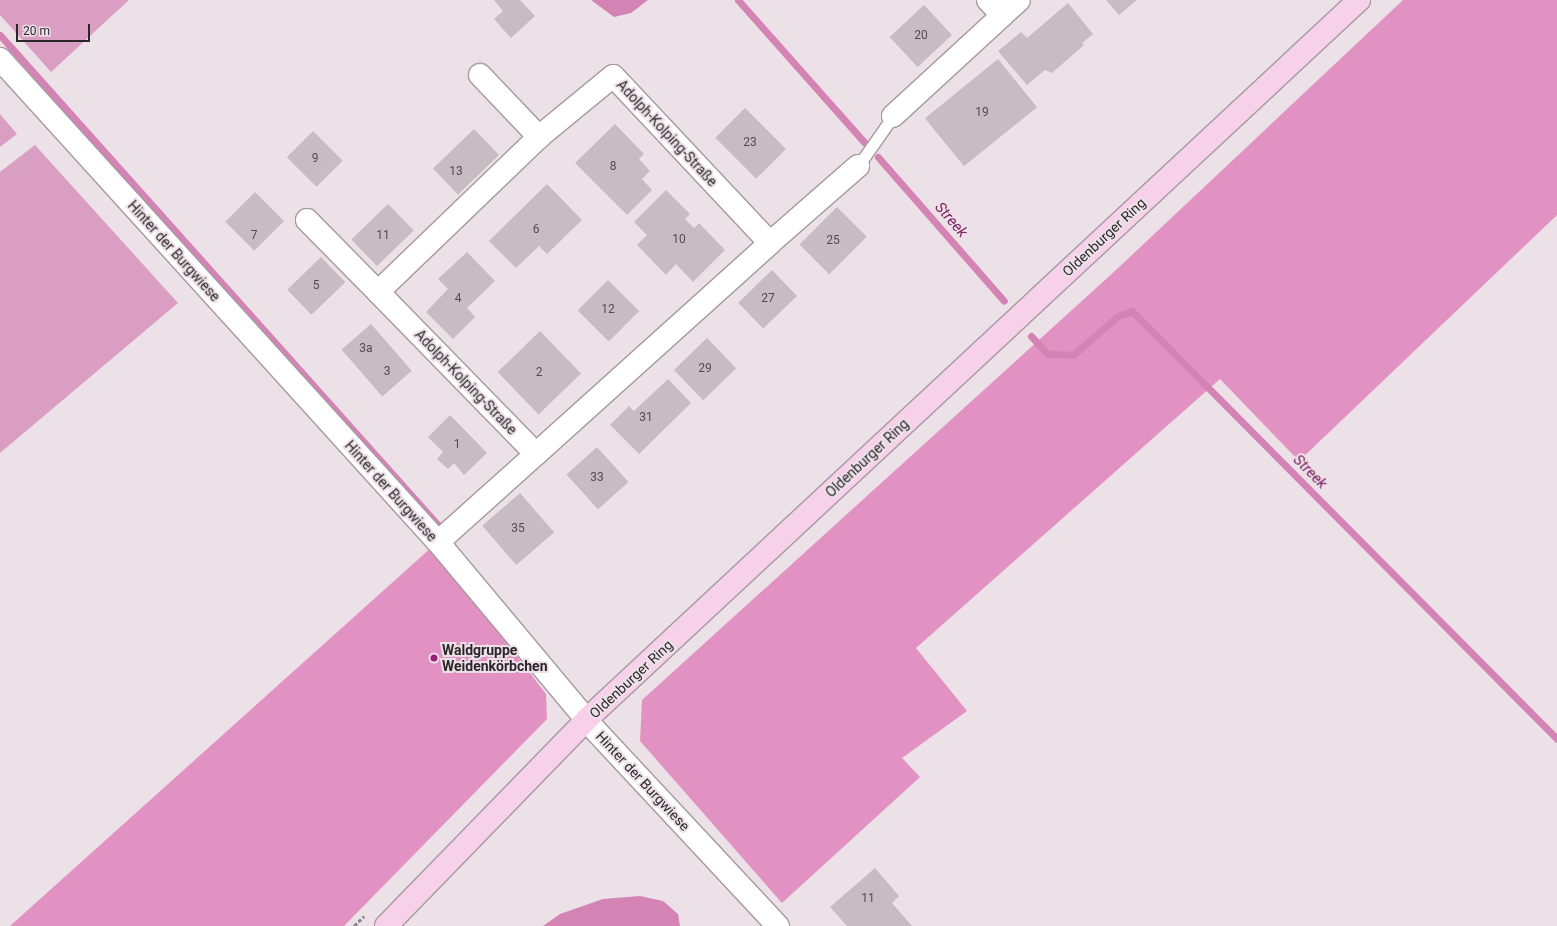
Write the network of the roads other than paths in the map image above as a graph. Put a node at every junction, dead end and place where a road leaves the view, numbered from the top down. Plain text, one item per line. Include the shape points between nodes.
1 (1019, 0) edge
2 (1359, 0) edge
3 (995, 8) edge
4 (0, 59) edge
5 (480, 75) dead end
6 (893, 116) joint
7 (539, 137) junction
8 (858, 166) joint
9 (307, 220) dead end
10 (770, 243) junction
11 (378, 292) junction
12 (536, 454) junction
13 (438, 542) junction
14 (587, 719) junction
15 (386, 926) edge
16 (778, 926) edge

1 - 3 street
2 - 14 main road, Oldenburger Ring
3 - 6 street
4 - 13 street, Hinter der Burgwiese
5 - 7 street
6 - 8 lane
7 - 10 street, Adolph-Kolping-Straße via 613,76
7 - 11 street, Adolph-Kolping-Straße
8 - 10 street
9 - 11 street, Adolph-Kolping-Straße
10 - 12 street
11 - 12 street, Adolph-Kolping-Straße
12 - 13 street
13 - 14 street, Hinter der Burgwiese
14 - 15 main road, Oldenburger Ring
14 - 16 street, Hinter der Burgwiese

